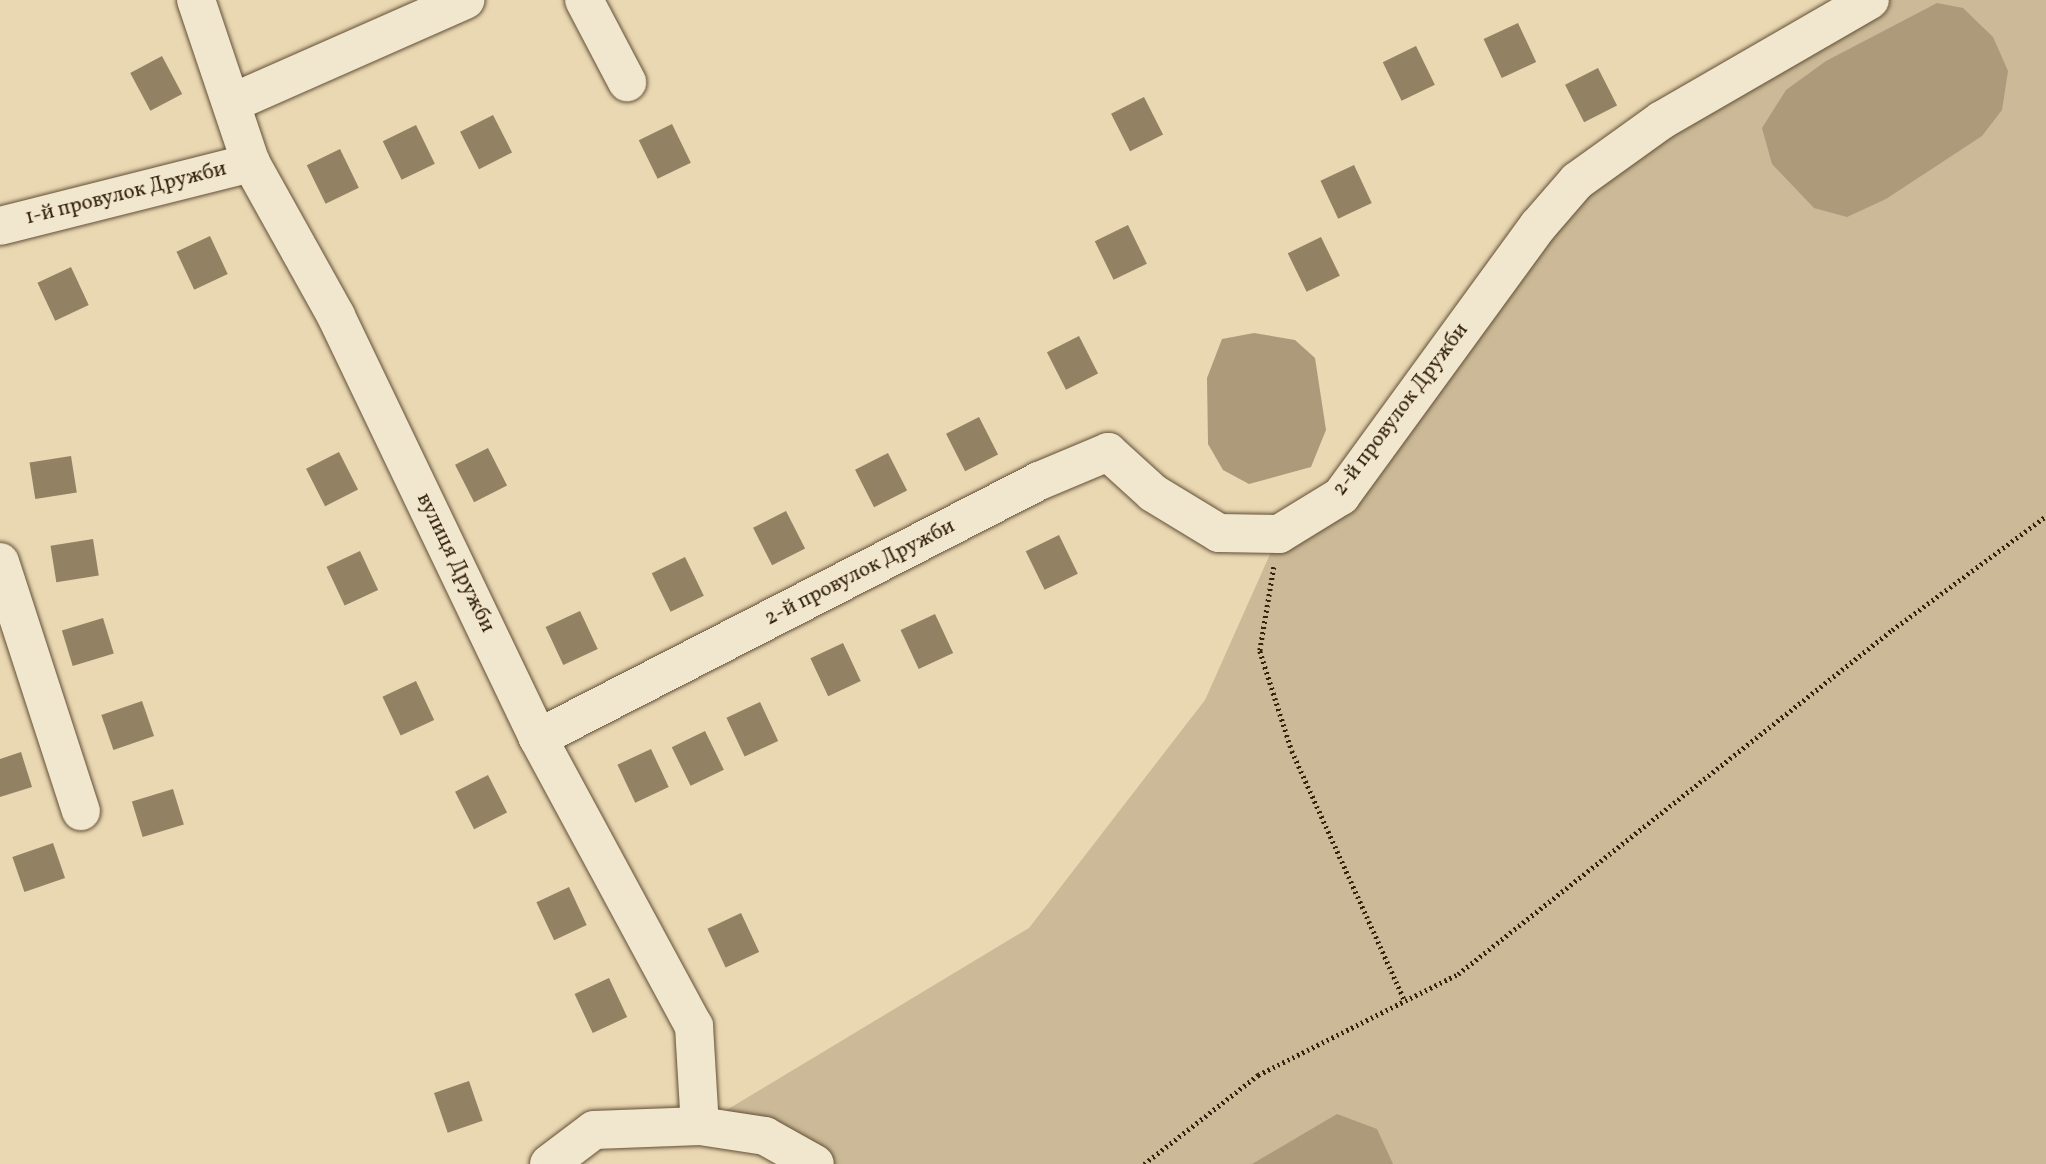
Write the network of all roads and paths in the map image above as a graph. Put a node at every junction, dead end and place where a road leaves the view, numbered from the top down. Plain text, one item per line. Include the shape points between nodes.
1 (196, 0) edge
2 (465, 0) edge
3 (584, 0) edge
4 (1870, 0) edge
5 (627, 82) dead end
6 (234, 102) junction
7 (251, 163) junction
8 (0, 226) edge
9 (2046, 516) edge
10 (1279, 534) junction
11 (0, 562) edge
12 (538, 738) junction
13 (81, 811) dead end
14 (1405, 1001) junction
15 (700, 1126) junction
16 (549, 1164) edge
17 (815, 1164) edge
18 (1144, 1164) edge

1 - 6 street, вулиця Дружби
2 - 6 street
3 - 5 street
4 - 10 street, 2-й провулок Дружби via 1662,120 1577,181 1538,226 1341,496
6 - 7 street, вулиця Дружби
7 - 8 street, 1-й провулок Дружби
7 - 12 street, вулиця Дружби via 336,316
9 - 14 path via 1892,629 1458,974
10 - 12 street, 2-й провулок Дружби via 1219,533 1153,493 1108,452 1027,487
10 - 14 path via 1260,651 1292,751
11 - 13 street
12 - 15 street, вулиця Дружби via 694,1026
14 - 18 path via 1258,1075
15 - 16 street via 594,1130
15 - 17 street via 765,1136

